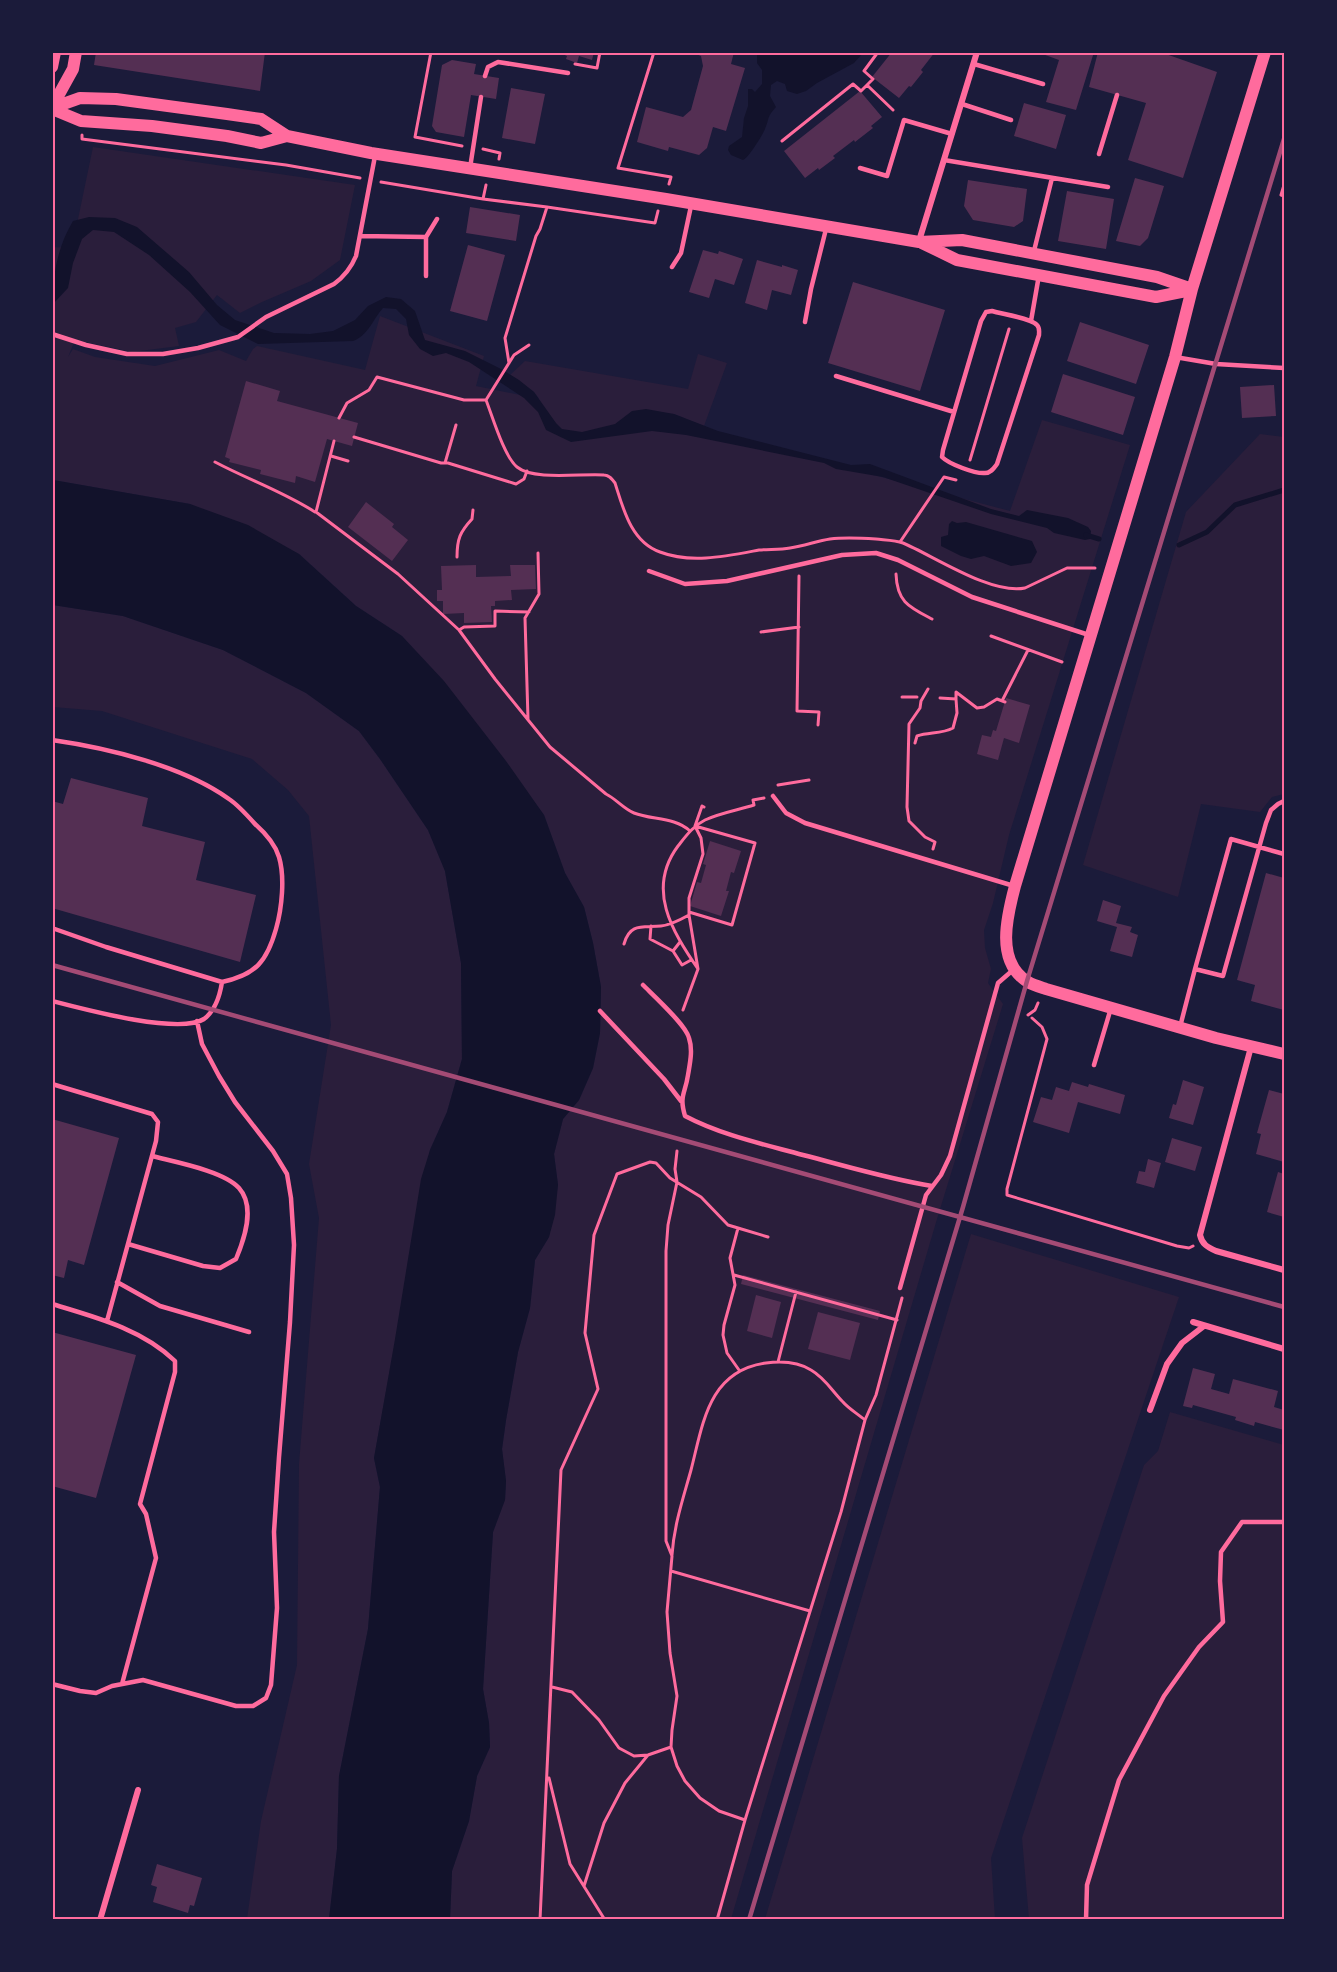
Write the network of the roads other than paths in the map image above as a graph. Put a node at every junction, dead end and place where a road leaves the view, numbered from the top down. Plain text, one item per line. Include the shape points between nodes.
1 (55, 52) edge
2 (76, 52) edge
3 (977, 52) edge
4 (1264, 53) edge
5 (974, 64) junction
6 (52, 67) edge
7 (568, 73) dead end
8 (485, 76) dead end
9 (1043, 84) dead end
10 (1117, 95) dead end
11 (481, 97) dead end
12 (962, 104) junction
13 (52, 108) edge
14 (1011, 120) dead end
15 (952, 134) junction
16 (287, 136) junction
17 (376, 154) junction
18 (1099, 154) dead end
19 (944, 160) junction
20 (860, 168) dead end
21 (470, 169) junction
22 (1052, 178) junction
23 (1108, 187) dead end
24 (692, 203) junction
25 (437, 219) dead end
26 (827, 226) junction
27 (360, 236) junction
28 (426, 237) junction
29 (919, 242) junction
30 (1034, 253) junction
31 (672, 267) dead end
32 (1039, 275) junction
33 (426, 276) dead end
34 (1192, 289) junction
35 (1031, 321) junction
36 (805, 322) dead end
37 (52, 334) edge
38 (1175, 357) junction
39 (1284, 368) edge
40 (836, 376) dead end
41 (954, 412) junction
42 (649, 571) dead end
43 (1091, 635) junction
44 (52, 740) edge
45 (773, 796) road end
46 (1284, 801) edge
47 (1259, 847) junction
48 (1284, 854) edge
49 (1015, 886) junction
50 (52, 928) edge
51 (1015, 968) junction
52 (1195, 969) junction
53 (222, 982) junction
54 (643, 985) dead end
55 (52, 1001) edge
56 (1111, 1008) junction
57 (600, 1011) dead end
58 (197, 1021) junction
59 (1180, 1027) junction
60 (1252, 1046) junction
61 (1284, 1054) edge
62 (1094, 1065) dead end
63 (52, 1084) edge
64 (681, 1101) junction
65 (152, 1156) junction
66 (932, 1186) junction
67 (128, 1244) junction
68 (1284, 1270) edge
69 (117, 1282) junction
70 (900, 1288) road end
71 (52, 1304) edge
72 (107, 1320) junction
73 (1193, 1322) dead end
74 (1204, 1326) junction
75 (249, 1332) dead end
76 (1284, 1349) edge
77 (1150, 1410) dead end
78 (1284, 1522) edge
79 (52, 1684) edge
80 (122, 1684) junction
81 (138, 1790) dead end
82 (100, 1920) edge
83 (1086, 1920) edge

1 - 6 main road
2 - 13 main road via 73,69
3 - 5 street
4 - 34 main road
5 - 9 lane
5 - 12 street
7 - 8 lane via 498,62 488,67
10 - 18 lane
11 - 21 lane
12 - 14 lane
12 - 15 street
13 - 16 main road via 81,121 152,126 261,143
13 - 16 main road via 80,98 154,104 261,119
15 - 19 street
15 - 20 lane via 904,120 887,176
16 - 17 main road
17 - 21 main road
17 - 27 lane
19 - 22 lane
19 - 29 street
21 - 24 main road
22 - 23 lane
22 - 30 lane
24 - 26 main road
24 - 31 lane via 681,253
25 - 28 lane
26 - 29 main road
26 - 36 lane
27 - 28 lane
27 - 37 lane via 351,268 343,278 266,317 238,337 163,354 127,354
28 - 33 lane
29 - 30 main road via 962,240
29 - 32 main road via 957,260
30 - 34 main road via 1157,277
32 - 34 main road via 1156,297
32 - 35 lane
34 - 38 main road
35 - 41 lane via 986,312
35 - 41 lane via 1037,325 1039,335 992,471 967,468 942,457
38 - 39 lane
38 - 43 main road
40 - 41 lane
42 - 43 lane via 685,584 727,581 842,555 876,553 972,597
43 - 49 main road
44 - 53 lane via 145,761 208,786 231,800 266,834 279,856 282,888 274,938 265,958 252,972
45 - 49 lane via 786,813 805,823
46 - 47 lane via 1271,810
47 - 48 lane
47 - 52 lane via 1223,976
47 - 52 lane via 1231,839
49 - 51 main road via 1006,933
50 - 53 lane
51 - 56 main road via 1027,981 1046,989
51 - 66 lane via 998,983 950,1156
52 - 59 lane
53 - 58 lane via 214,1009
54 - 64 lane via 689,1036 691,1052
55 - 58 lane via 117,1017 181,1025
56 - 59 main road
56 - 62 lane
57 - 64 lane
58 - 80 lane via 202,1044 219,1076 287,1174 291,1198 294,1245 274,1532 277,1608 271,1685 266,1698 253,1706 236,1706 143,1680
59 - 60 main road
60 - 61 main road
60 - 68 street via 1201,1241 1216,1251
63 - 65 lane via 152,1114 158,1122
64 - 66 lane via 684,1116 702,1125
65 - 67 lane
65 - 67 lane via 216,1174 240,1188 248,1206 244,1240 236,1259 220,1268
66 - 70 lane via 926,1195
67 - 69 lane
69 - 72 lane
69 - 75 lane via 160,1306
71 - 72 lane
72 - 80 lane via 161,1348 175,1361 176,1372 140,1504 156,1558
73 - 74 street
74 - 76 street
74 - 77 street via 1182,1343 1167,1364
78 - 83 lane via 1242,1522 1221,1552 1223,1622 1199,1647 1164,1696 1119,1780 1087,1885
79 - 80 lane via 96,1692
81 - 82 street

